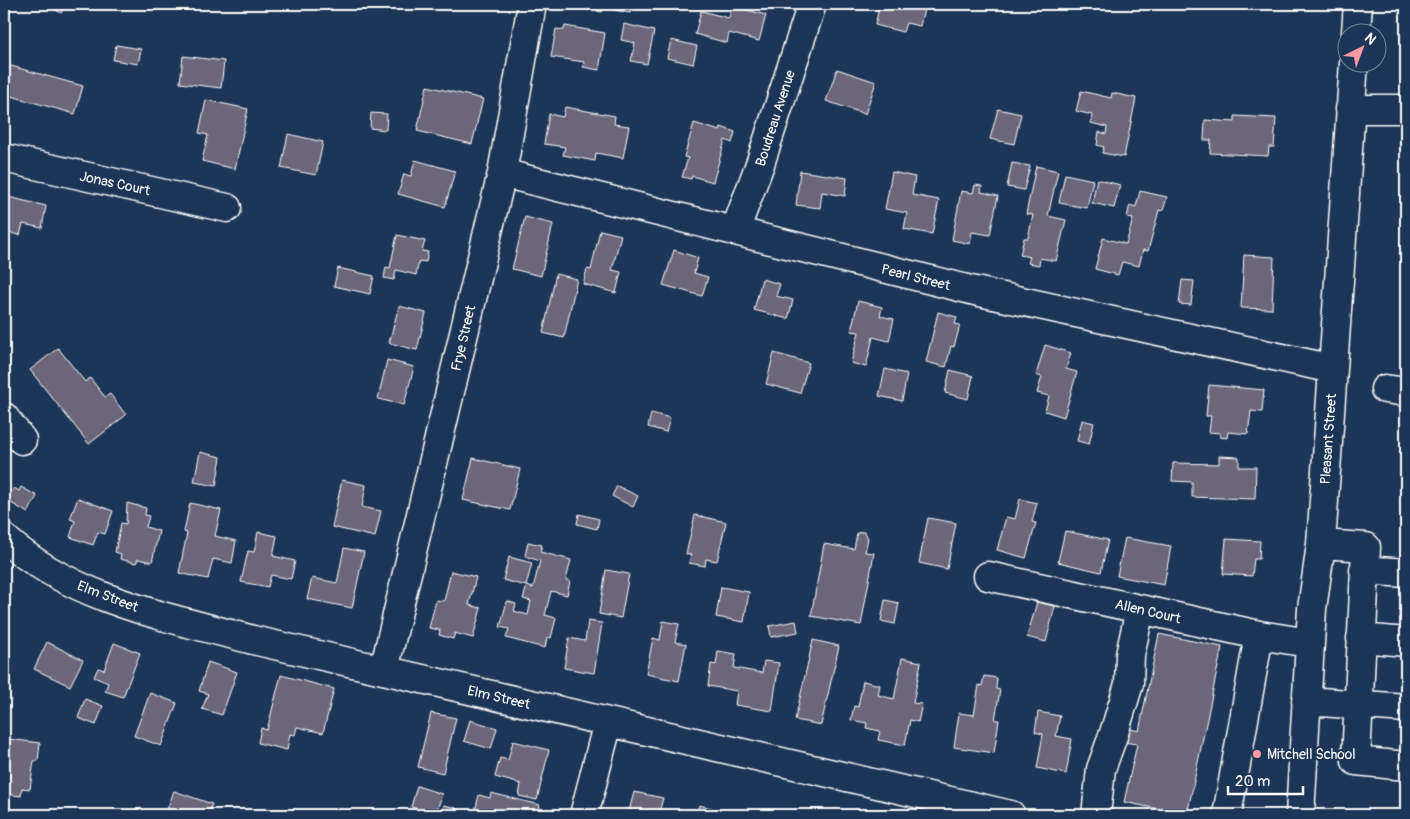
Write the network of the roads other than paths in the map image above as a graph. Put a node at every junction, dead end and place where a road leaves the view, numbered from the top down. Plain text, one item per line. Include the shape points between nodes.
1 (532, 4) edge
2 (812, 4) edge
3 (1358, 4) edge
4 (1357, 22) edge
5 (1353, 72) edge
6 (1350, 109) junction
7 (1406, 109) edge
8 (4, 158) edge
9 (502, 172) junction
10 (227, 208) dead end
11 (735, 231) junction
12 (1333, 369) junction
13 (4, 417) edge
14 (22, 440) dead end
15 (4, 538) edge
16 (1322, 544) junction
17 (1365, 558) junction
18 (1406, 573) edge
19 (988, 576) dead end
20 (1140, 609) junction
21 (1258, 636) junction
22 (1361, 638) junction
23 (1406, 642) edge
24 (1309, 643) junction
25 (384, 670) junction
26 (1306, 701) junction
27 (1358, 705) junction
28 (1406, 708) edge
29 (608, 722) junction
30 (1406, 766) edge
31 (584, 815) edge
32 (1011, 815) edge
33 (1096, 815) edge
34 (1227, 815) edge
35 (1300, 815) edge

1 - 9 street, Frye Street
2 - 11 street, Boudreau Avenue
3 - 4 street
5 - 6 street, Pleasant Street
6 - 7 street
6 - 12 street, Pleasant Street
8 - 10 street, Jonas Court
9 - 11 street, Pearl Street
9 - 25 street, Frye Street
11 - 12 street, Pearl Street via 976,291
12 - 16 street, Pleasant Street
13 - 14 street
15 - 25 street, Elm Street via 35,562 91,592 253,640
16 - 17 street
16 - 24 street, Pleasant Street
17 - 18 street
17 - 22 street
19 - 20 street, Allen Court
20 - 21 street, Allen Court
20 - 33 street via 1130,655 1129,684 1101,769
21 - 24 street, Allen Court
21 - 34 street
22 - 23 street
22 - 27 street
24 - 26 street, Pleasant Street
25 - 29 street, Elm Street
26 - 27 street
26 - 35 street, Pleasant Street
27 - 28 street
27 - 30 street via 1356,762
29 - 31 street
29 - 32 street, Elm Street

